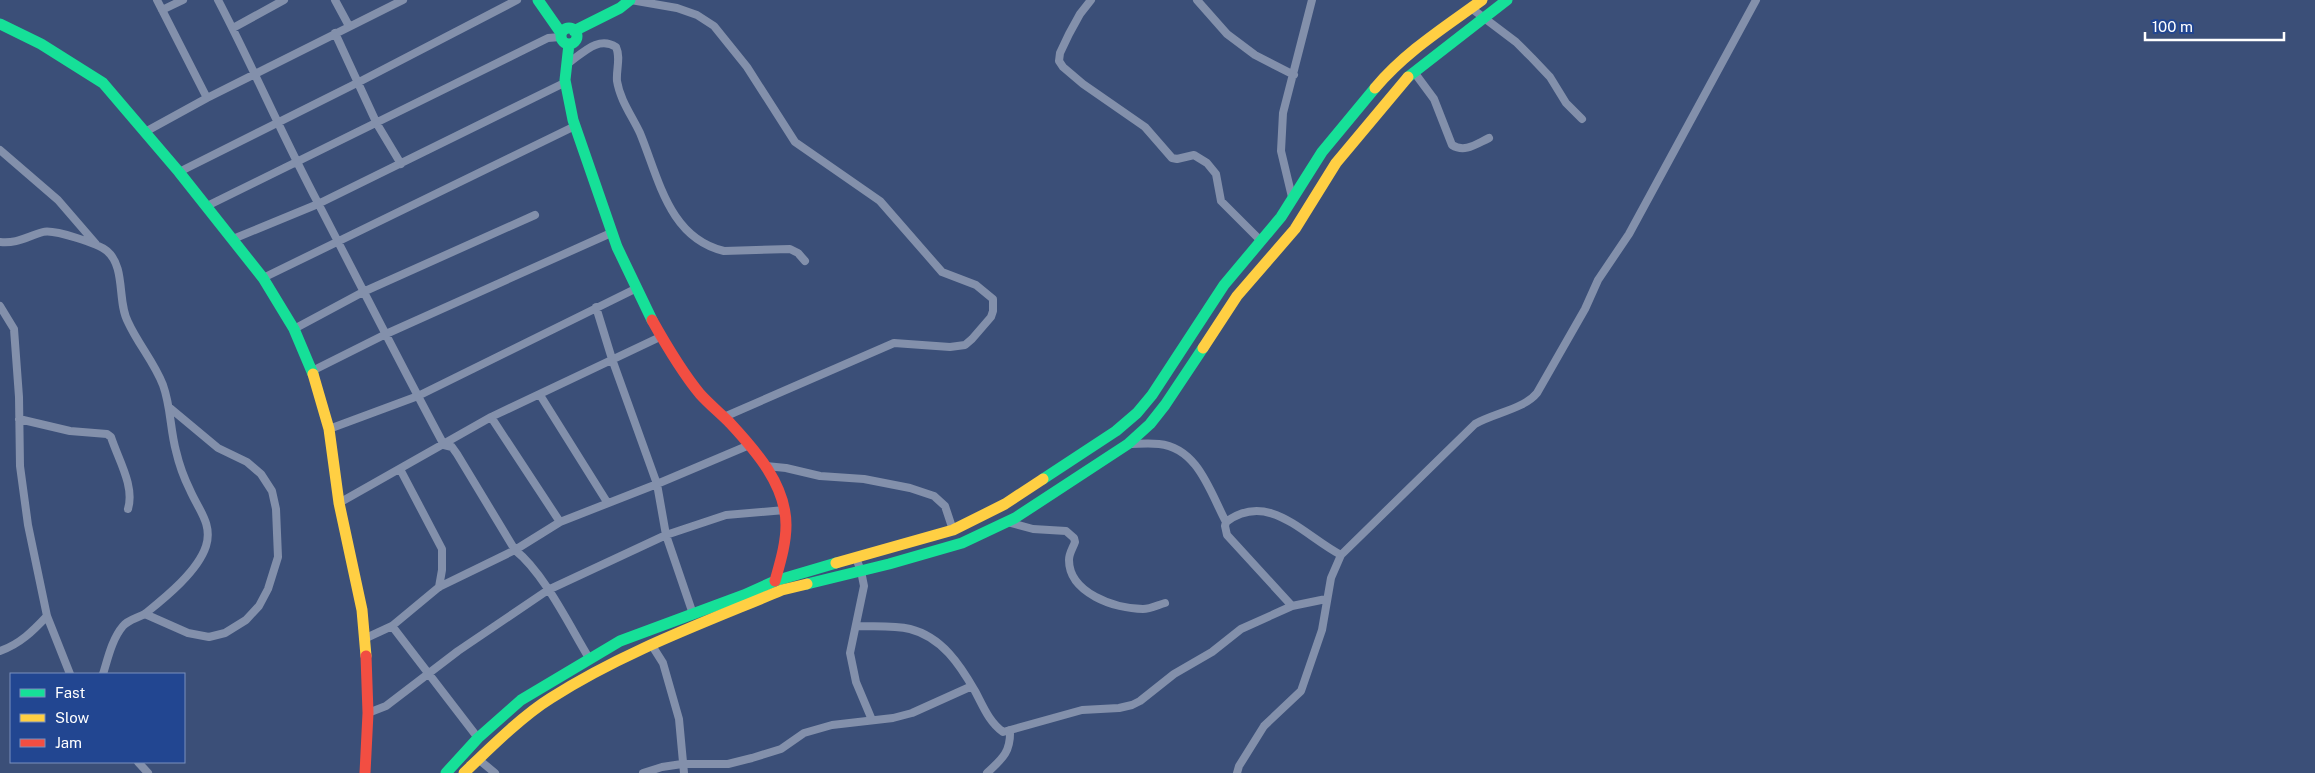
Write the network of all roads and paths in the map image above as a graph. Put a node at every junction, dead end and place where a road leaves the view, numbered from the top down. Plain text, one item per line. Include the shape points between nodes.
1 (157, 0) edge
2 (183, 0) edge
3 (218, 0) edge
4 (284, 0) edge
5 (335, 0) edge
6 (403, 0) edge
7 (517, 0) edge
8 (538, 0) edge
9 (630, 0) edge
10 (1091, 0) edge
11 (1197, 0) edge
12 (1312, 0) edge
13 (1482, 0) edge
14 (1507, 0) edge
15 (1756, 0) edge
16 (1471, 8) junction
17 (162, 10) junction
18 (1484, 20) junction
19 (0, 24) edge
20 (349, 26) junction
21 (233, 28) junction
22 (336, 33) junction
23 (563, 38) junction
24 (567, 64) junction
25 (1414, 72) junction
26 (256, 75) junction
27 (1294, 75) junction
28 (359, 82) junction
29 (564, 83) junction
30 (207, 98) junction
31 (1582, 119) dead end
32 (278, 121) junction
33 (378, 124) junction
34 (575, 126) junction
35 (145, 132) junction
36 (1489, 138) dead end
37 (0, 150) edge
38 (298, 162) junction
39 (402, 164) junction
40 (179, 172) junction
41 (1292, 197) junction
42 (318, 204) junction
43 (207, 206) junction
44 (535, 215) dead end
45 (612, 233) junction
46 (233, 238) junction
47 (1261, 240) junction
48 (340, 241) junction
49 (0, 242) edge
50 (96, 244) junction
51 (805, 262) dead end
52 (263, 278) junction
53 (636, 288) junction
54 (364, 292) junction
55 (0, 306) edge
56 (596, 307) junction
57 (1196, 327) junction
58 (294, 329) junction
59 (386, 334) junction
60 (660, 336) junction
61 (1211, 336) junction
62 (612, 359) junction
63 (312, 371) junction
64 (540, 395) junction
65 (418, 396) junction
66 (170, 408) junction
67 (491, 417) junction
68 (724, 417) junction
69 (19, 419) junction
70 (329, 429) junction
71 (1128, 444) junction
72 (444, 445) junction
73 (748, 446) junction
74 (766, 466) junction
75 (400, 469) junction
76 (657, 484) junction
77 (608, 502) junction
78 (339, 504) junction
79 (128, 509) dead end
80 (785, 510) junction
81 (560, 522) junction
82 (1007, 522) junction
83 (1226, 522) junction
84 (953, 530) junction
85 (666, 535) junction
86 (916, 542) junction
87 (515, 550) junction
88 (921, 554) junction
89 (1341, 555) junction
90 (856, 558) junction
91 (861, 570) junction
92 (775, 581) junction
93 (439, 588) junction
94 (548, 590) junction
95 (1326, 599) junction
96 (1165, 603) dead end
97 (1292, 606) junction
98 (145, 614) junction
99 (693, 614) junction
100 (47, 616) junction
101 (392, 626) junction
102 (856, 626) junction
103 (366, 638) junction
104 (651, 644) junction
105 (0, 651) edge
106 (589, 658) junction
107 (70, 673) edge
108 (104, 673) edge
109 (429, 673) junction
110 (972, 686) junction
111 (368, 713) junction
112 (872, 720) junction
113 (1010, 730) junction
114 (478, 738) junction
115 (478, 759) junction
116 (139, 763) edge
117 (682, 764) junction
118 (148, 773) edge
119 (365, 773) edge
120 (446, 773) edge
121 (464, 773) edge
122 (495, 773) edge
123 (643, 773) edge
124 (684, 773) edge
125 (987, 773) edge
126 (1237, 773) edge

1 - 17 street
2 - 17 street
3 - 21 street
4 - 21 street
5 - 20 street
6 - 20 street
7 - 28 street
8 - 23 main road
9 - 23 main road via 574,30 576,38 573,43
9 - 68 street via 677,8 714,26 747,67 795,142 880,201 942,272 976,285 993,299 991,317 965,344 950,348 894,343
10 - 47 street via 1060,53 1063,67 1145,127 1172,158 1194,154 1207,163 1216,174 1221,201
11 - 27 street via 1227,34 1255,55
12 - 27 street
13 - 16 main road
14 - 18 main road
15 - 89 street via 1629,234 1598,280 1537,393 1529,402 1475,424
16 - 18 street
16 - 41 main road via 1388,72 1322,152
17 - 30 street
18 - 25 main road
18 - 31 street via 1516,42 1532,58
19 - 35 main road via 49,49 103,83
20 - 22 street
21 - 26 street
22 - 26 street
22 - 28 street
23 - 24 main road
23 - 33 street via 548,38
24 - 29 main road
24 - 51 street via 598,43 605,41 616,47 617,81 624,101 668,205 693,237 724,250 790,249
25 - 36 street via 1434,99 1452,145 1465,149
25 - 61 main road via 1336,163 1295,228 1237,296
26 - 30 street
26 - 32 street
27 - 41 street via 1283,113 1281,150
28 - 32 street
28 - 33 street
29 - 34 main road
29 - 39 street
30 - 35 street
32 - 38 street
32 - 40 street
33 - 38 street
33 - 39 street
34 - 45 main road
34 - 48 street
35 - 40 main road
37 - 50 street via 58,200
38 - 42 street
38 - 43 street
39 - 42 street
40 - 43 main road
41 - 47 main road via 1281,217
42 - 46 street
42 - 48 street
43 - 46 main road
44 - 54 street
45 - 53 main road
45 - 59 street
46 - 52 main road
47 - 57 main road via 1224,285
48 - 52 street
48 - 54 street
49 - 50 street via 17,242 46,231
50 - 66 street via 114,260 126,321 148,355
52 - 58 main road
53 - 56 street
53 - 60 main road
54 - 58 street
54 - 59 street
55 - 69 street via 14,329
56 - 62 street
56 - 65 street
57 - 61 main road
57 - 84 main road via 1152,395 1116,431 1005,504
58 - 63 main road
59 - 63 street
59 - 65 street
60 - 62 street
60 - 68 main road via 699,393
61 - 71 main road via 1165,405
62 - 64 street
62 - 76 street
63 - 70 main road
64 - 67 street
64 - 77 street
65 - 70 street
65 - 72 street
66 - 98 street via 176,452 190,491 201,509 208,534 199,561 188,575
66 - 98 street via 218,448 247,462 261,474 272,491 276,509 278,557 259,606 246,620 225,633 209,637 188,633
67 - 72 street
67 - 81 street
68 - 73 main road
69 - 79 street via 111,437 124,470 130,498
69 - 100 street via 21,474 28,526
70 - 78 main road
71 - 82 main road
71 - 83 street via 1160,444 1184,452 1205,479
72 - 75 street
72 - 87 street via 452,447 457,454
73 - 74 main road
73 - 76 street
74 - 80 main road via 781,494
74 - 84 street via 820,476 864,479 934,496 945,506
75 - 78 street
75 - 93 street via 442,548
76 - 77 street
76 - 85 street
77 - 81 street
78 - 103 main road
80 - 85 street via 726,515
80 - 92 main road via 788,524
81 - 87 street
82 - 88 main road via 962,543
82 - 96 street via 1071,534 1075,542 1070,553 1070,567 1073,578 1084,591 1118,606 1144,609
83 - 89 street via 1235,515 1252,510 1274,512
83 - 97 street via 1226,532 1232,542
84 - 86 main road
85 - 94 street
85 - 99 street
86 - 88 main road
86 - 90 main road
87 - 93 street
87 - 94 street
88 - 91 main road
89 - 95 street via 1330,578
90 - 91 street
90 - 92 main road
91 - 102 street via 864,586
91 - 104 main road via 782,590
92 - 99 main road
93 - 101 street
94 - 106 street
94 - 109 street
95 - 97 street
95 - 126 street via 1322,630 1301,690 1264,726
97 - 113 street via 1241,629 1132,705 1082,710
98 - 108 street via 125,624 118,633
99 - 106 main road via 620,641
100 - 105 street via 14,647
100 - 107 street
101 - 103 street
101 - 109 street
102 - 110 street via 919,632 954,658
102 - 112 street via 850,652 852,666
103 - 111 main road
104 - 115 main road via 549,699
104 - 117 street via 663,662 679,719
106 - 114 main road via 521,700
109 - 111 street via 386,706
109 - 114 street
110 - 112 street via 912,714
110 - 113 street via 992,721 1003,732
111 - 119 main road
112 - 117 street via 832,725 804,733 781,749 728,764
113 - 125 street via 1011,744
114 - 120 main road
115 - 121 main road
115 - 122 street
116 - 118 street
117 - 123 street
117 - 124 street

